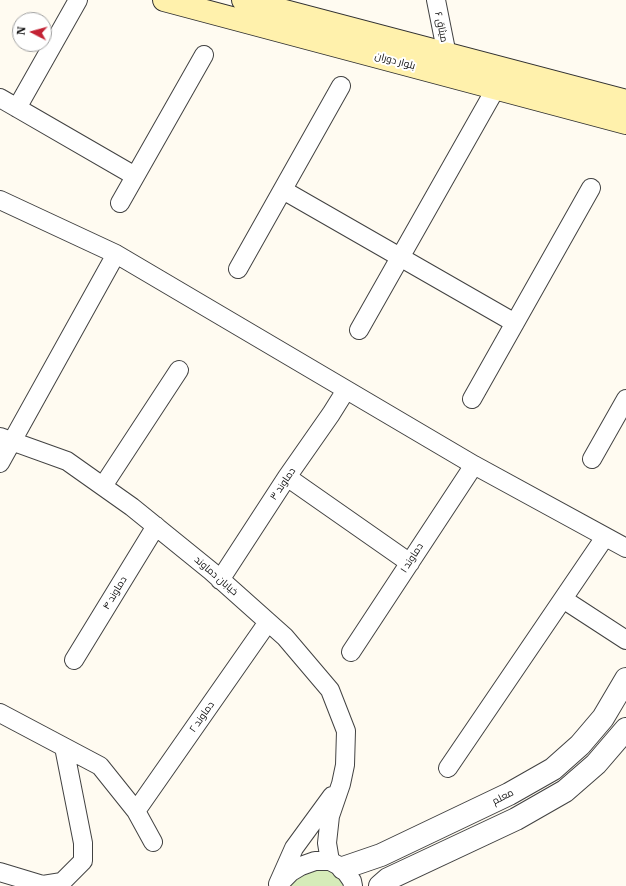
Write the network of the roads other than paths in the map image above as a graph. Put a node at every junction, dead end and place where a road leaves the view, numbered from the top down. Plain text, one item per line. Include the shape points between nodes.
1 (78, 0) edge
2 (164, 0) edge
3 (243, 0) edge
4 (436, 0) edge
5 (306, 27) junction
6 (204, 55) dead end
7 (447, 55) junction
8 (499, 79) junction
9 (342, 86) dead end
10 (0, 98) edge
11 (626, 101) edge
12 (17, 108) junction
13 (626, 123) edge
14 (135, 176) junction
15 (591, 188) dead end
16 (283, 190) junction
17 (0, 200) edge
18 (120, 203) dead end
19 (116, 254) junction
20 (400, 257) junction
21 (238, 269) dead end
22 (515, 323) junction
23 (359, 330) dead end
24 (179, 370) dead end
25 (346, 390) junction
26 (472, 399) dead end
27 (626, 399) edge
28 (6, 439) edge
29 (592, 459) dead end
30 (0, 463) edge
31 (474, 465) junction
32 (287, 477) junction
33 (103, 486) junction
34 (156, 526) junction
35 (605, 537) junction
36 (626, 548) edge
37 (410, 563) junction
38 (220, 580) junction
39 (563, 598) junction
40 (268, 622) junction
41 (626, 640) edge
42 (351, 652) dead end
43 (74, 660) dead end
44 (626, 679) edge
45 (0, 714) edge
46 (626, 729) edge
47 (64, 748) junction
48 (448, 768) dead end
49 (341, 784) junction
50 (136, 812) junction
51 (153, 842) dead end
52 (0, 872) edge
53 (342, 872) edge
54 (278, 885) edge
55 (380, 886) edge

1 - 12 street
2 - 5 main road, بلوار دوران
3 - 5 main road, بلوار دوران
4 - 7 street, میثاق ۶
5 - 7 main road, بلوار دوران
5 - 8 main road, بلوار دوران
6 - 14 street
7 - 8 main road, بلوار دوران
8 - 11 main road, بلوار دوران
8 - 13 main road, بلوار دوران
8 - 20 street
9 - 16 street
10 - 12 street
12 - 14 street
14 - 18 street
15 - 22 street
16 - 20 street
16 - 21 street
17 - 19 street
19 - 25 street
19 - 28 street
20 - 22 street
20 - 23 street
22 - 26 street
24 - 33 street
25 - 31 street
25 - 32 street, دماوند ۳
27 - 29 street
28 - 30 street
28 - 33 street, خیابان دماوند via 67,461
31 - 35 street
31 - 37 street, دماوند ۱
32 - 37 street
32 - 38 street, دماوند ۳
33 - 34 street, خیابان دماوند
34 - 38 street, خیابان دماوند
34 - 43 street, دماوند ۴
35 - 36 street
35 - 39 street
37 - 42 street, دماوند ۱
38 - 40 street, خیابان دماوند
39 - 41 street
39 - 48 street
40 - 49 street, خیابان دماوند via 285,637 330,690 346,731 345,765
40 - 50 street, دماوند ۲
44 - 53 street, معلم via 603,718 580,745 553,769 509,794
45 - 47 street
46 - 55 street via 596,764 565,791 516,819 388,879
47 - 50 street via 100,766
47 - 52 street via 83,843 83,861 62,882 42,885
49 - 53 street, خیابان دماوند via 330,816 327,843
49 - 54 street via 294,848
50 - 51 street
53 - 54 street via 314,861 291,872

